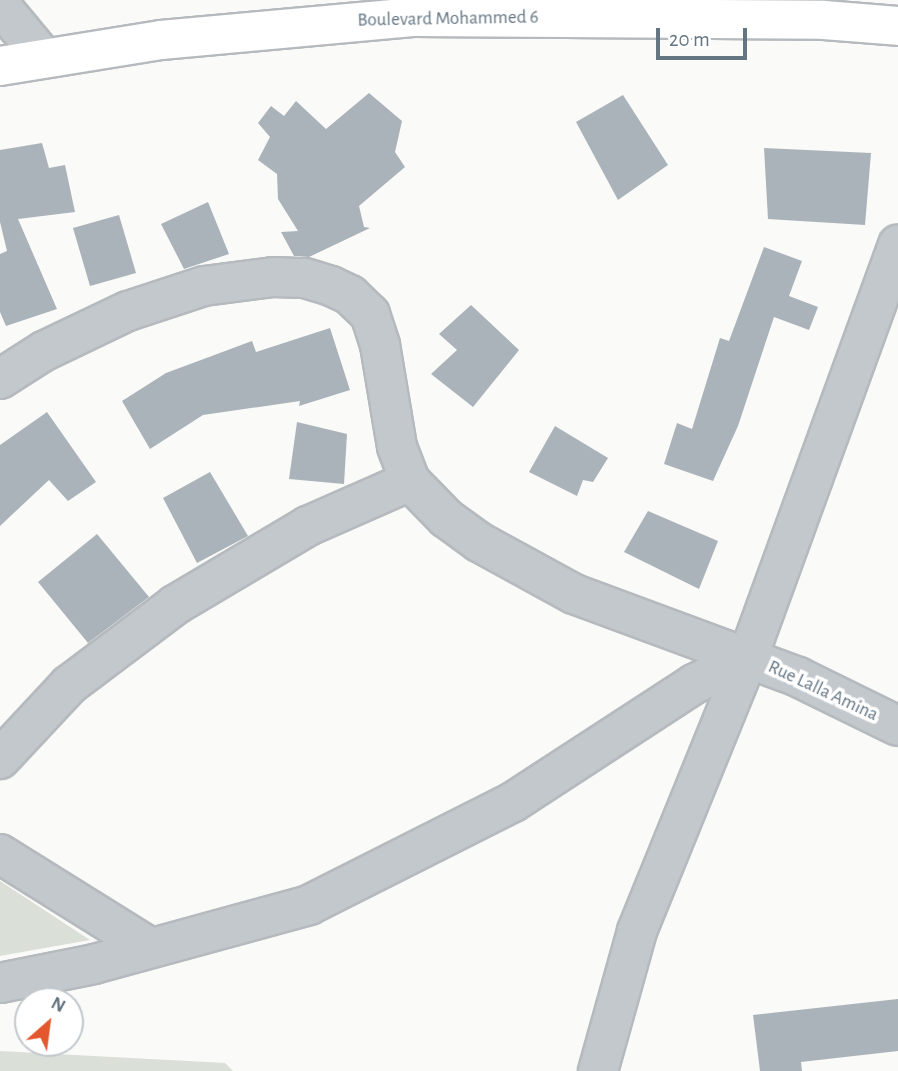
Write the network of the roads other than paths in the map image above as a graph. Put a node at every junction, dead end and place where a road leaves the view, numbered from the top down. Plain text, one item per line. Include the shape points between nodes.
1 (0, 5) edge
2 (415, 8) edge
3 (579, 9) edge
4 (817, 10) edge
5 (898, 26) edge
6 (43, 57) junction
7 (0, 66) edge
8 (898, 244) edge
9 (0, 379) edge
10 (410, 481) junction
11 (748, 657) junction
12 (898, 726) edge
13 (0, 759) edge
14 (0, 854) edge
15 (147, 946) junction
16 (0, 983) edge
17 (598, 1071) edge

1 - 6 street
2 - 3 main road, Boulevard Mohammed 6
2 - 6 main road, Boulevard Mohammed 6
3 - 4 main road, Boulevard Mohammed 6
4 - 5 main road, Boulevard Mohammed 6
6 - 7 main road, Boulevard Mohammed 6
8 - 11 street
9 - 10 street via 44,351 128,311 204,286 305,278 350,295 370,314 397,447
10 - 11 street, Rue Lalla Amina via 446,518 479,542 562,588 659,628
10 - 13 street via 308,526 175,605 69,685
11 - 12 street, Rue Lalla Amina
11 - 15 street via 694,684 513,802 396,864 309,905
11 - 17 street via 637,931
14 - 15 street
15 - 16 street via 94,964

